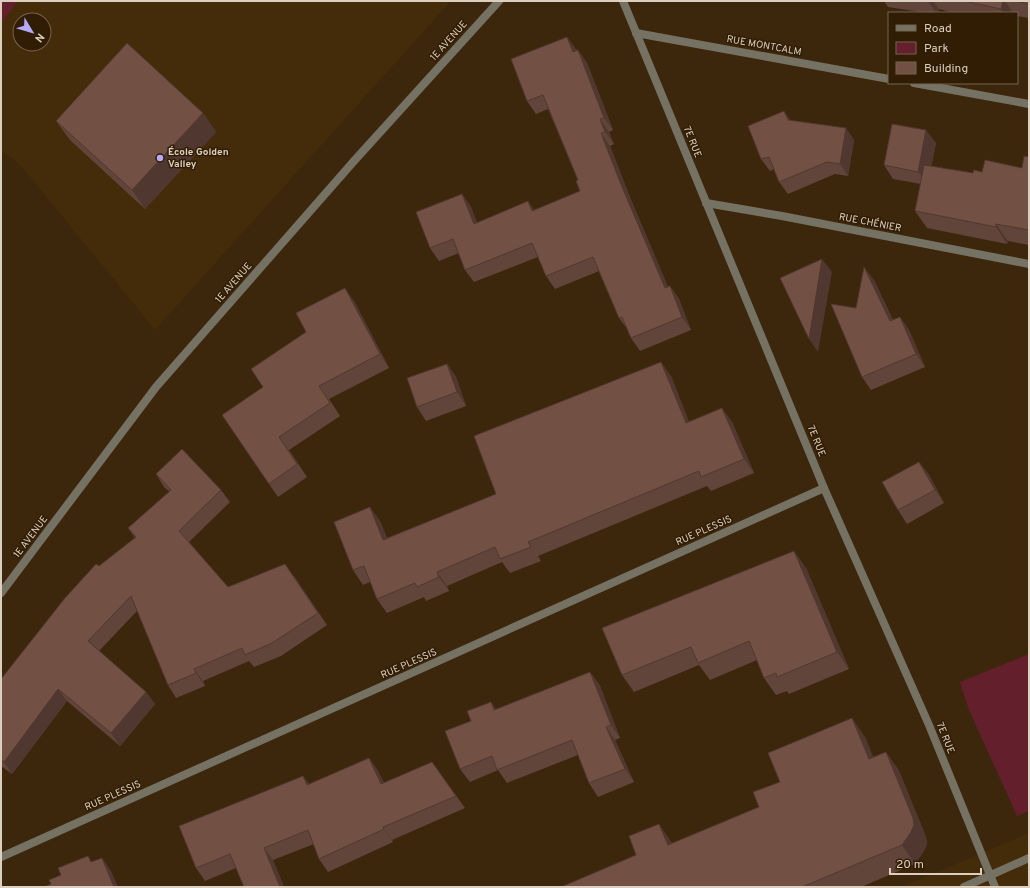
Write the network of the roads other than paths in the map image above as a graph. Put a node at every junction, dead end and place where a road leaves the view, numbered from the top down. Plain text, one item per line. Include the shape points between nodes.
1 (499, 1) edge
2 (622, 1) edge
3 (636, 33) junction
4 (888, 78) edge
5 (919, 84) edge
6 (1029, 104) edge
7 (706, 203) junction
8 (1029, 264) edge
9 (824, 488) junction
10 (1, 593) edge
11 (1, 857) edge
12 (1029, 858) edge
13 (990, 875) junction
14 (964, 887) edge
15 (995, 887) edge

1 - 10 street, 1E AVENUE via 354,161 156,387
2 - 3 street, 7E RUE
3 - 4 street, RUE MONTCALM
3 - 7 street, 7E RUE
5 - 6 street
7 - 8 street, RUE CHÉNIER
7 - 9 street, 7E RUE
9 - 11 street, RUE PLESSIS
9 - 13 street, 7E RUE via 929,725
12 - 13 street
13 - 14 street
13 - 15 street, 7E RUE

